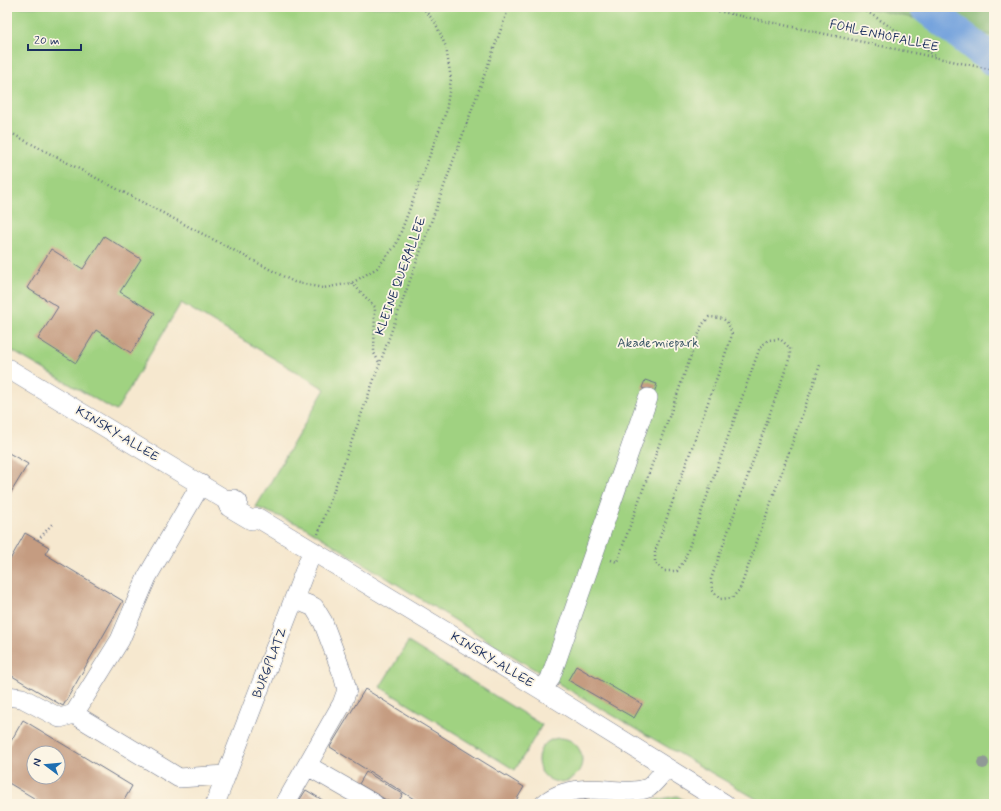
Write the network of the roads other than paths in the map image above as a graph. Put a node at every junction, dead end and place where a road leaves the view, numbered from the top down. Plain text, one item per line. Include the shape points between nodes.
1 (7, 368) edge
2 (648, 398) dead end
3 (201, 484) junction
4 (312, 552) junction
5 (294, 599) junction
6 (542, 690) junction
7 (7, 696) edge
8 (74, 714) junction
9 (308, 766) junction
10 (667, 768) junction
11 (226, 775) junction
12 (215, 804) edge
13 (285, 804) edge
14 (374, 804) edge
15 (544, 804) edge
16 (725, 804) edge

1 - 3 lane, KINSKY-ALLEE
2 - 6 lane via 550,679
3 - 4 lane, KINSKY-ALLEE via 226,500 229,507 251,520 258,518
3 - 8 lane via 147,578 120,640
4 - 5 lane, BURGPLATZ
4 - 6 lane, KINSKY-ALLEE
5 - 9 lane via 314,607 323,622 347,690
5 - 11 lane, BURGPLATZ
6 - 10 lane, KINSKY-ALLEE
7 - 8 lane via 22,698 60,718
8 - 11 lane via 179,778
9 - 13 lane
9 - 14 lane
10 - 15 lane via 649,787 627,792 572,790 549,799
10 - 16 lane, KINSKY-ALLEE
11 - 12 lane, BURGPLATZ

